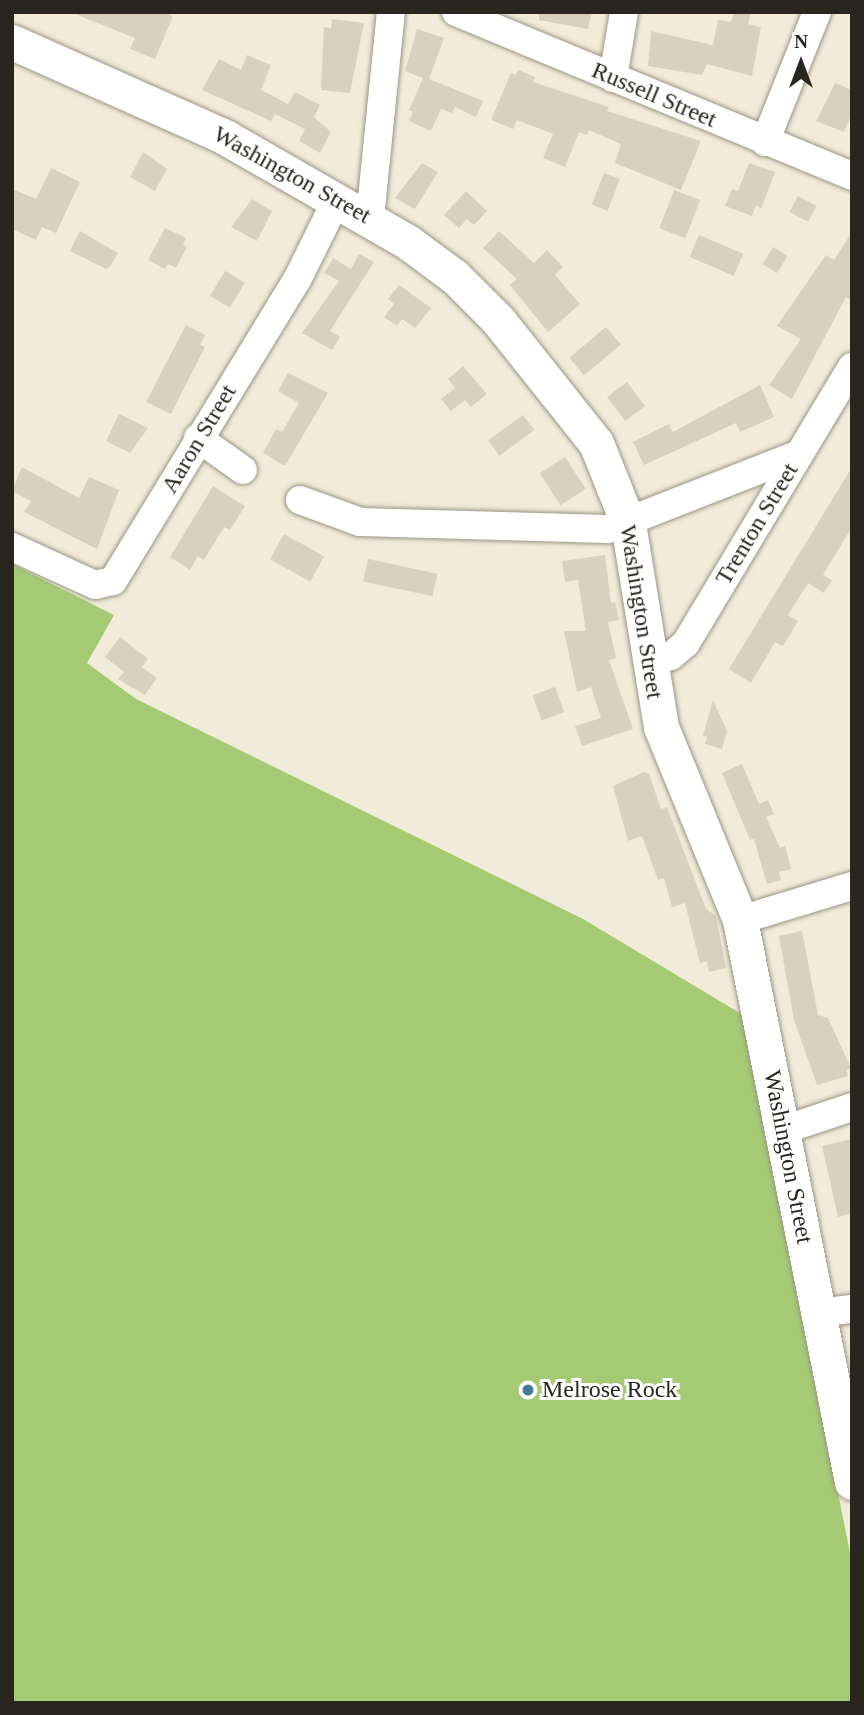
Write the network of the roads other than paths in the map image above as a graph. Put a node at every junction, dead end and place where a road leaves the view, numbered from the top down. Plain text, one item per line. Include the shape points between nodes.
1 (391, 12) edge
2 (456, 12) edge
3 (624, 12) edge
4 (817, 12) edge
5 (12, 42) edge
6 (613, 78) junction
7 (765, 142) junction
8 (852, 176) edge
9 (337, 199) junction
10 (370, 218) junction
11 (852, 367) edge
12 (198, 438) junction
13 (799, 454) junction
14 (243, 470) dead end
15 (300, 500) dead end
16 (628, 523) junction
17 (12, 547) edge
18 (649, 663) junction
19 (852, 886) edge
20 (740, 920) junction
21 (852, 1107) edge
22 (783, 1130) junction
23 (835, 1311) edge
24 (852, 1482) edge

1 - 10 street
2 - 6 street, Russell Street
3 - 6 street
4 - 7 street
5 - 9 main road, Washington Street via 200,125
6 - 7 street, Russell Street
7 - 8 street, Russell Street
9 - 10 main road, Washington Street
9 - 12 street, Aaron Street via 297,280
10 - 16 main road, Washington Street via 455,277 545,374 596,443
11 - 13 street, Trenton Street
12 - 14 street
12 - 17 street, Aaron Street via 110,584 95,585
13 - 16 street
13 - 18 street, Trenton Street via 686,643 671,656
15 - 16 street via 360,523 608,529
16 - 18 main road, Washington Street
18 - 20 main road, Washington Street via 664,739
19 - 20 street
20 - 22 main road, Washington Street
21 - 22 street
22 - 23 main road, Washington Street
23 - 24 main road, Washington Street

